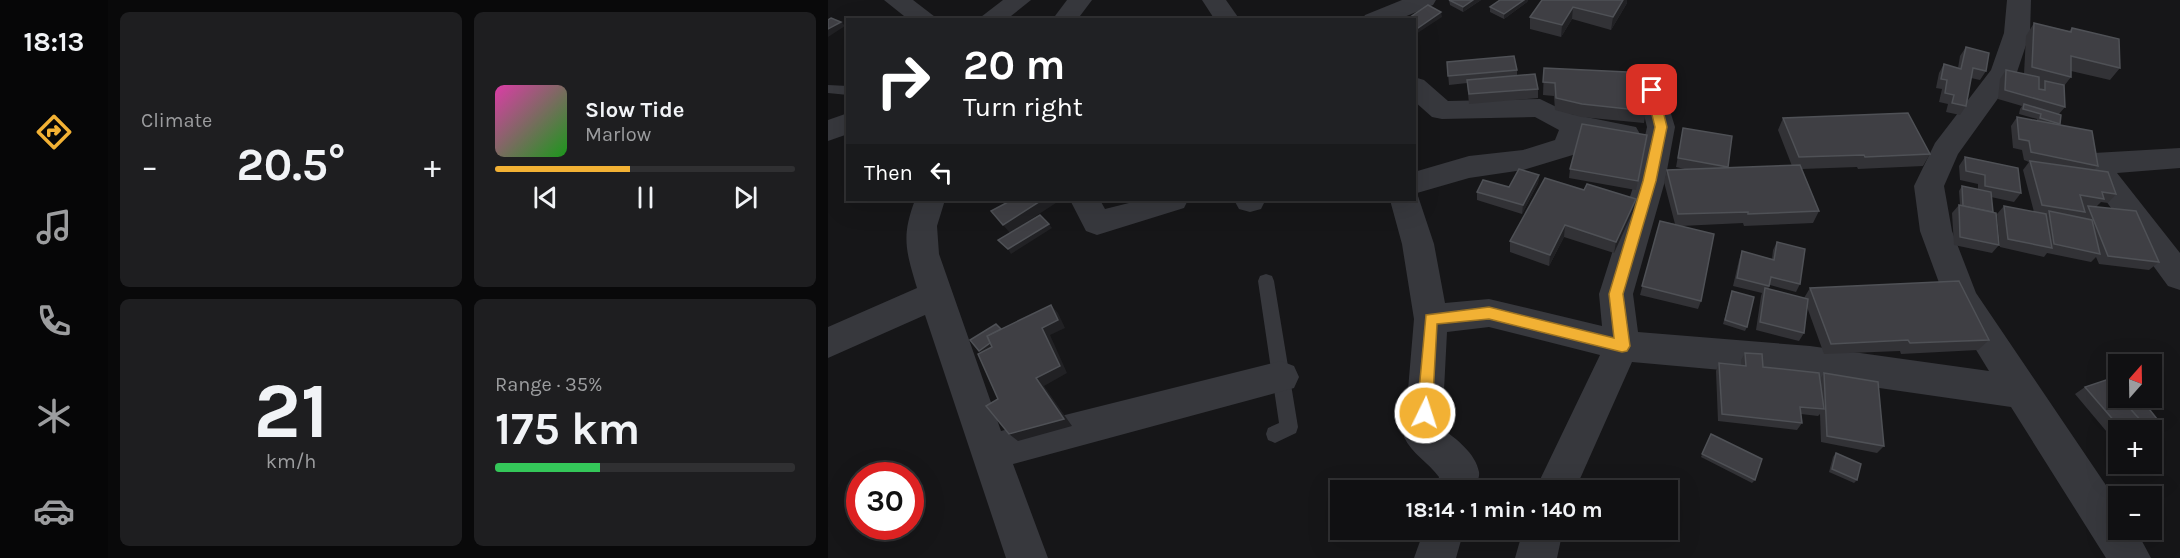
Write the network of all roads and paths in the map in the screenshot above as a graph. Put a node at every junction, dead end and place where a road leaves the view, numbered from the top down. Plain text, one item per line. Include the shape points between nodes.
1 (896, 0) edge
2 (1019, 0) edge
3 (1080, 0) edge
4 (1214, 0) edge
5 (1424, 0) edge
6 (2019, 0) edge
7 (924, 18) edge
8 (991, 18) edge
9 (1066, 18) edge
10 (1227, 18) edge
11 (1379, 18) edge
12 (1416, 88) edge
13 (828, 89) edge
14 (1652, 90) dead end
15 (846, 91) edge
16 (846, 123) edge
17 (1576, 125) junction
18 (828, 131) edge
19 (1659, 140) junction
20 (2180, 158) edge
21 (1416, 182) edge
22 (930, 201) edge
23 (1086, 201) edge
24 (1170, 201) edge
25 (1405, 201) edge
26 (2180, 277) edge
27 (1266, 281) dead end
28 (936, 295) junction
29 (1431, 319) junction
30 (828, 343) edge
31 (1622, 346) junction
32 (1281, 378) junction
33 (2022, 393) junction
34 (1275, 434) dead end
35 (990, 452) junction
36 (1458, 480) edge
37 (1560, 480) edge
38 (1441, 540) edge
39 (1540, 540) edge
40 (1027, 558) edge
41 (1435, 558) edge
42 (1536, 558) edge
43 (2130, 558) edge

1 - 7 street
2 - 8 street
3 - 9 street
4 - 10 street
5 - 11 street
6 - 33 street via 2017,33 2004,72 1945,150 1929,186 1936,231 1962,299
12 - 17 street via 1442,110 1540,108
13 - 15 lane
14 - 19 street via 1661,127
16 - 18 street
17 - 19 street
17 - 21 street via 1566,147 1523,160 1469,166
19 - 31 street via 1616,294
20 - 26 street via 2094,164
22 - 28 street via 921,226 923,254
23 - 24 street via 1097,223
25 - 29 street via 1418,244
27 - 32 lane
28 - 30 street
28 - 35 street
29 - 31 street via 1489,313
29 - 36 street via 1423,437 1443,452 1460,473
31 - 33 street via 1810,362
31 - 37 street
32 - 34 lane via 1289,427
32 - 35 street
33 - 43 street
35 - 40 street
38 - 41 street
39 - 42 street

